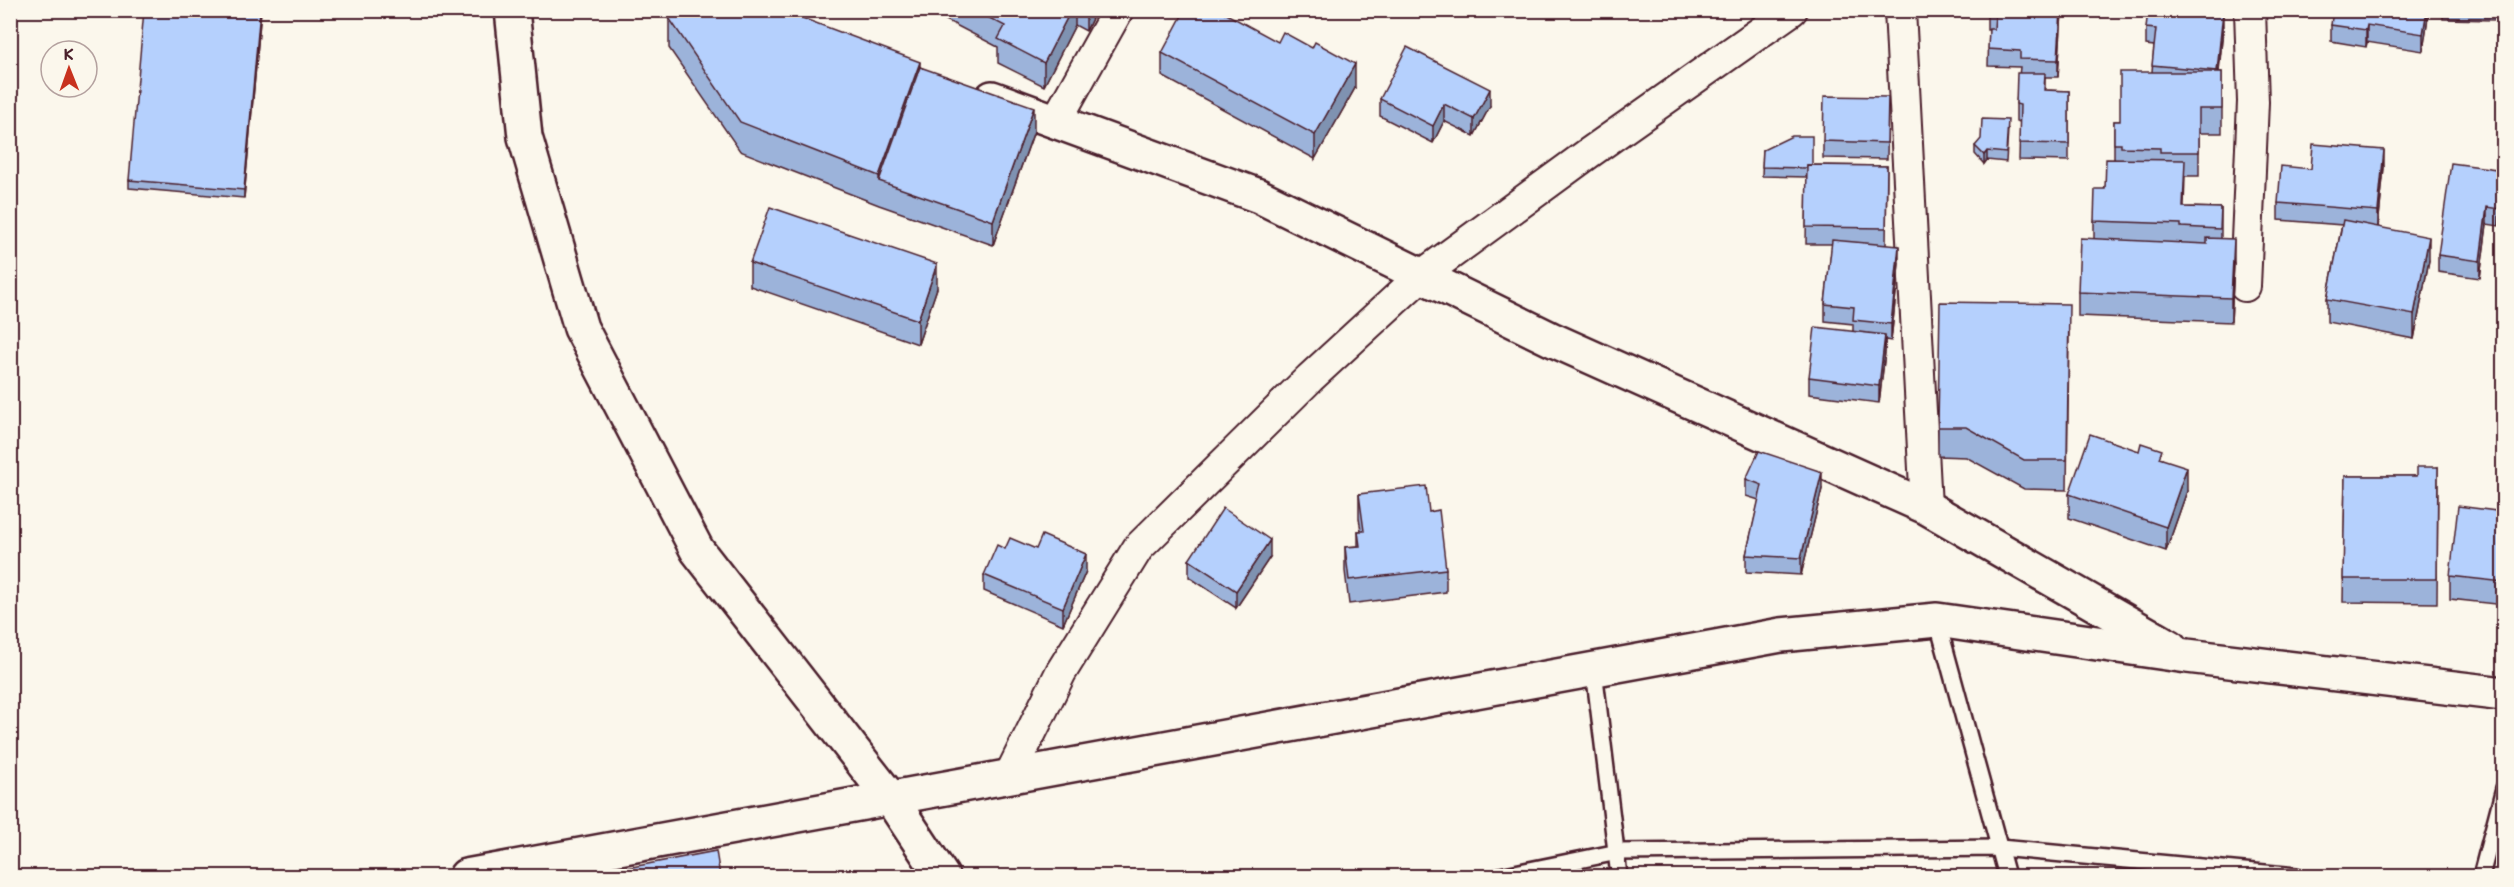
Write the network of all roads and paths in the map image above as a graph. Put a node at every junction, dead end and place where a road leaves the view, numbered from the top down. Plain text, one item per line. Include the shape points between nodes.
1 (512, 10) edge
2 (1118, 10) edge
3 (1792, 10) edge
4 (1900, 10) edge
5 (2250, 10) edge
6 (966, 88) edge
7 (1056, 121) junction
8 (1422, 275) junction
9 (2245, 286) dead end
10 (1926, 507) junction
11 (1937, 620) junction
12 (2187, 656) junction
13 (1594, 670) junction
14 (2504, 694) edge
15 (1009, 777) junction
16 (2504, 788) edge
17 (891, 799) junction
18 (2000, 848) junction
19 (1618, 852) junction
20 (466, 876) edge
21 (942, 876) edge
22 (1500, 876) edge
23 (1619, 876) edge
24 (2007, 876) edge
25 (2296, 876) edge
26 (2481, 876) edge

1 - 17 street via 525,137 581,328 697,550
2 - 7 street
3 - 8 street
4 - 10 street
5 - 9 street via 2253,102
6 - 7 street
7 - 8 street via 1259,196
8 - 10 street via 1551,339
8 - 15 street via 1310,378 1138,549 1061,672
10 - 12 street
11 - 12 street
11 - 13 street via 1781,635
11 - 18 lane
12 - 14 street
13 - 15 street
13 - 19 lane
15 - 17 street
16 - 26 lane
17 - 20 street
17 - 21 street
18 - 19 lane
18 - 24 lane
18 - 25 lane
19 - 22 lane
19 - 23 lane

